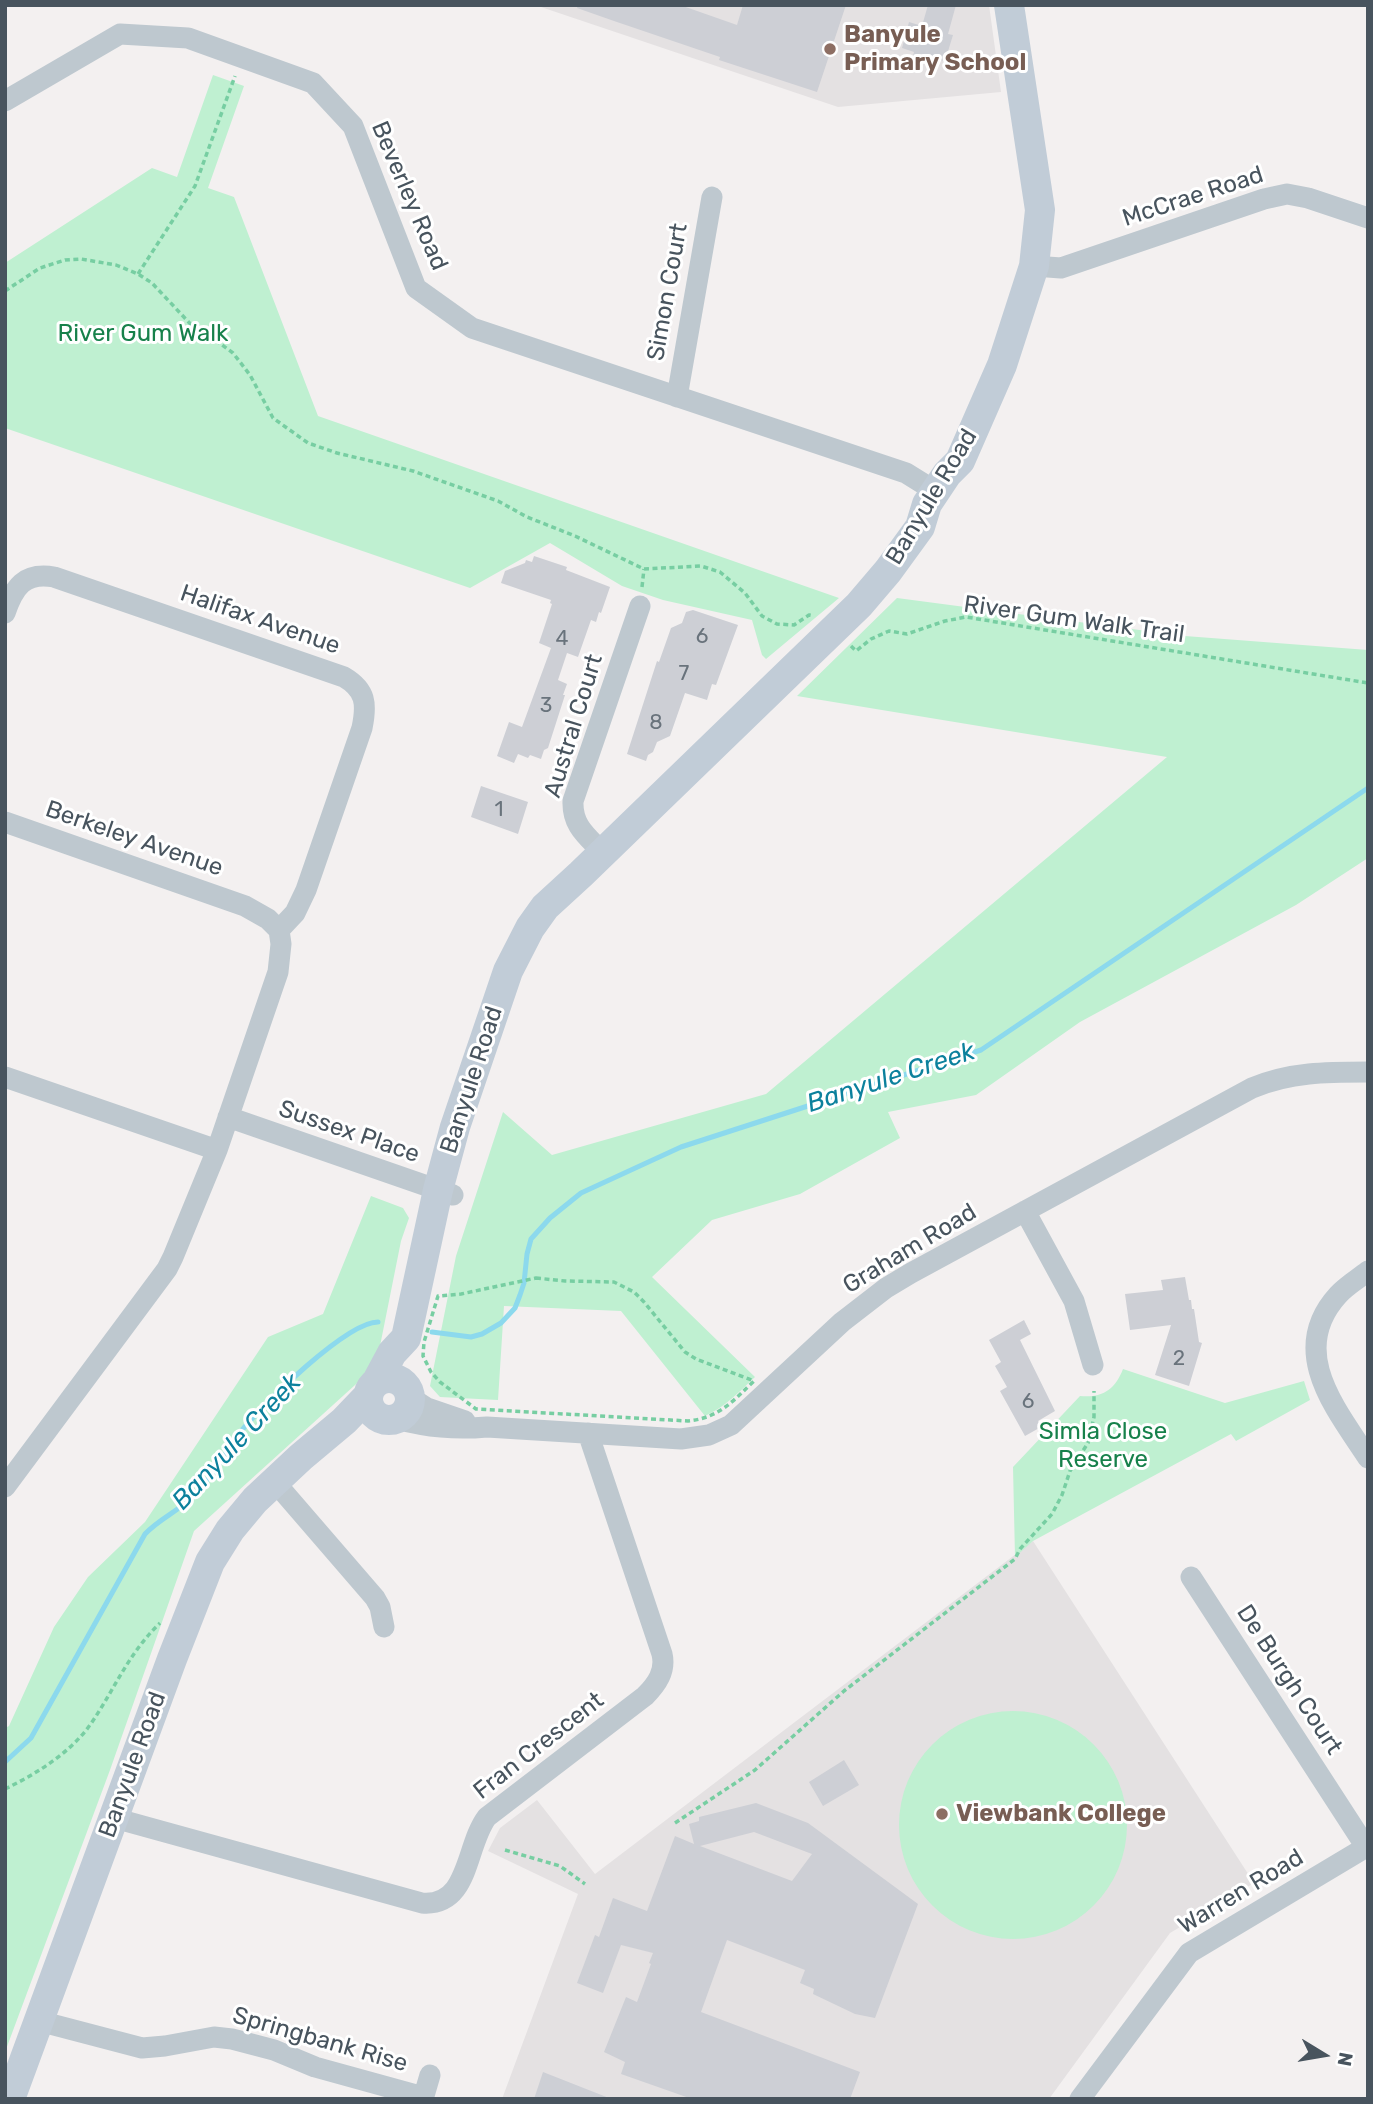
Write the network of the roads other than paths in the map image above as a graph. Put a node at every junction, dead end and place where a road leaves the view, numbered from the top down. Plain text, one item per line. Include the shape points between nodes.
1 (1009, 5) edge
2 (5, 101) edge
3 (712, 197) dead end
4 (1368, 218) edge
5 (1034, 266) junction
6 (677, 397) junction
7 (935, 491) junction
8 (640, 607) dead end
9 (5, 613) edge
10 (5, 822) edge
11 (603, 853) junction
12 (581, 874) junction
13 (284, 923) junction
14 (1368, 1072) edge
15 (5, 1077) edge
16 (229, 1117) junction
17 (217, 1150) junction
18 (446, 1193) junction
19 (1026, 1211) junction
20 (1368, 1271) edge
21 (1093, 1365) dead end
22 (390, 1400) junction
23 (588, 1433) junction
24 (1368, 1458) edge
25 (274, 1481) junction
26 (5, 1488) edge
27 (1191, 1577) dead end
28 (384, 1627) dead end
29 (114, 1818) junction
30 (1367, 1846) edge
31 (38, 2021) junction
32 (430, 2075) dead end
33 (424, 2098) edge
34 (10, 2099) edge
35 (1080, 2099) edge

1 - 5 street, Banyule Road via 1040,211
2 - 6 street, Beverley Road via 120,34 188,38 313,83 353,126 416,288 472,328
3 - 6 street, Simon Court
4 - 5 street, McCrae Road via 1287,194 1061,268
5 - 7 street, Banyule Road via 1002,365 960,461
6 - 7 street, Beverley Road via 906,473
7 - 11 street, Banyule Road via 920,527 888,571
8 - 11 street, Austral Court via 573,801 576,823
9 - 13 street, Halifax Avenue via 23,582 37,576 54,577 353,682 365,706 362,728 306,890 295,913
10 - 13 street, Berkeley Avenue
11 - 12 street, Banyule Road
12 - 18 street, Banyule Road via 529,962 484,1102
12 - 18 street, Banyule Road via 545,907 517,951 455,1127
13 - 16 street via 294,924 294,943 278,972
14 - 19 street, Graham Road via 1317,1072 1268,1081
15 - 17 street
16 - 17 street
16 - 18 street, Sussex Place
17 - 26 street via 167,1269
18 - 22 street, Banyule Road via 409,1324 408,1347
19 - 21 street via 1074,1301
19 - 23 street, Graham Road via 863,1304 721,1431 681,1439
20 - 24 street via 1329,1307 1318,1333 1316,1361 1329,1397
22 - 23 street, Graham Road via 487,1427
22 - 25 street, Banyule Road via 301,1457
23 - 29 street, Fran Crescent via 662,1654 660,1676 645,1696 487,1817 451,1895 433,1904 422,1903
25 - 28 street via 375,1598
25 - 29 street, Banyule Road via 242,1515 210,1562
27 - 30 street, De Burgh Court
29 - 31 street, Banyule Road
30 - 35 street, Warren Road via 1189,1952
31 - 33 street, Springbank Rise via 142,2048 214,2037 232,2039
31 - 34 street, Banyule Road
32 - 33 street, Springbank Rise

